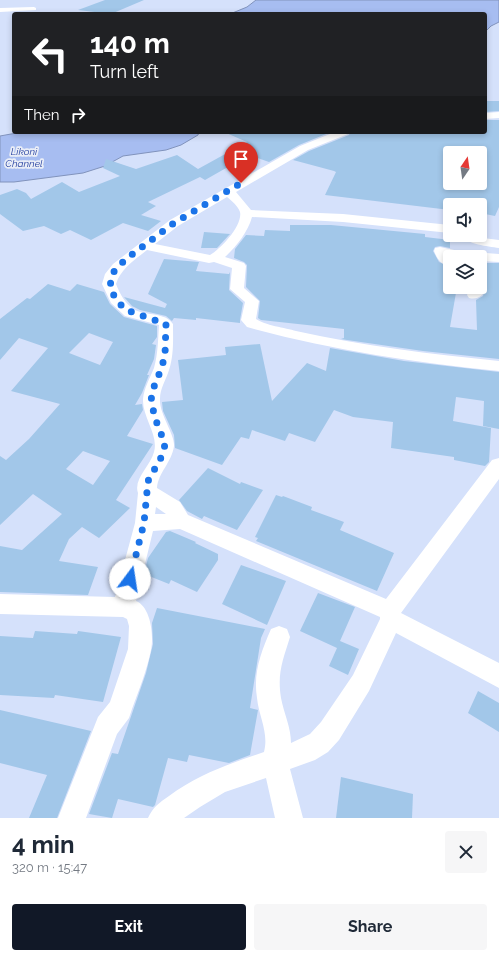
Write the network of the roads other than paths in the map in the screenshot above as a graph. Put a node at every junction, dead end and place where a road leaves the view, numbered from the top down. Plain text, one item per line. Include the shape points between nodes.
1 (15, 2) dead end
2 (0, 10) edge
3 (499, 115) edge
4 (487, 116) edge
5 (339, 134) edge
6 (228, 191) junction
7 (246, 213) junction
8 (443, 228) edge
9 (486, 242) edge
10 (499, 244) edge
11 (146, 246) junction
12 (487, 257) edge
13 (214, 258) junction
14 (499, 258) edge
15 (499, 366) edge
16 (499, 465) edge
17 (146, 491) junction
18 (181, 521) junction
19 (144, 523) junction
20 (0, 604) edge
21 (123, 607) junction
22 (391, 615) junction
23 (279, 637) dead end
24 (499, 676) edge
25 (275, 761) junction
26 (72, 818) edge
27 (162, 818) edge
28 (289, 818) edge

1 - 2 street via 37,10
3 - 4 street
5 - 6 street via 304,148
6 - 7 street
6 - 11 street via 174,223
7 - 8 street via 343,218
7 - 13 street via 244,225
9 - 10 street
11 - 13 street
11 - 17 street via 118,267 112,274 110,284 113,296 126,310 166,324 165,355 151,400 165,444
12 - 14 street
13 - 15 street via 239,266 236,286 240,293 252,301 248,320 252,324 291,335 360,347
16 - 22 street
17 - 18 street via 173,508
17 - 19 street
18 - 19 street
18 - 22 street
19 - 21 street
20 - 21 street
21 - 26 street via 137,614 140,649 120,709 107,726
22 - 24 street
22 - 25 street via 360,683 330,731 319,743 306,751
23 - 25 street via 268,669 269,698 278,731
25 - 27 street via 218,781 190,797
25 - 28 street

